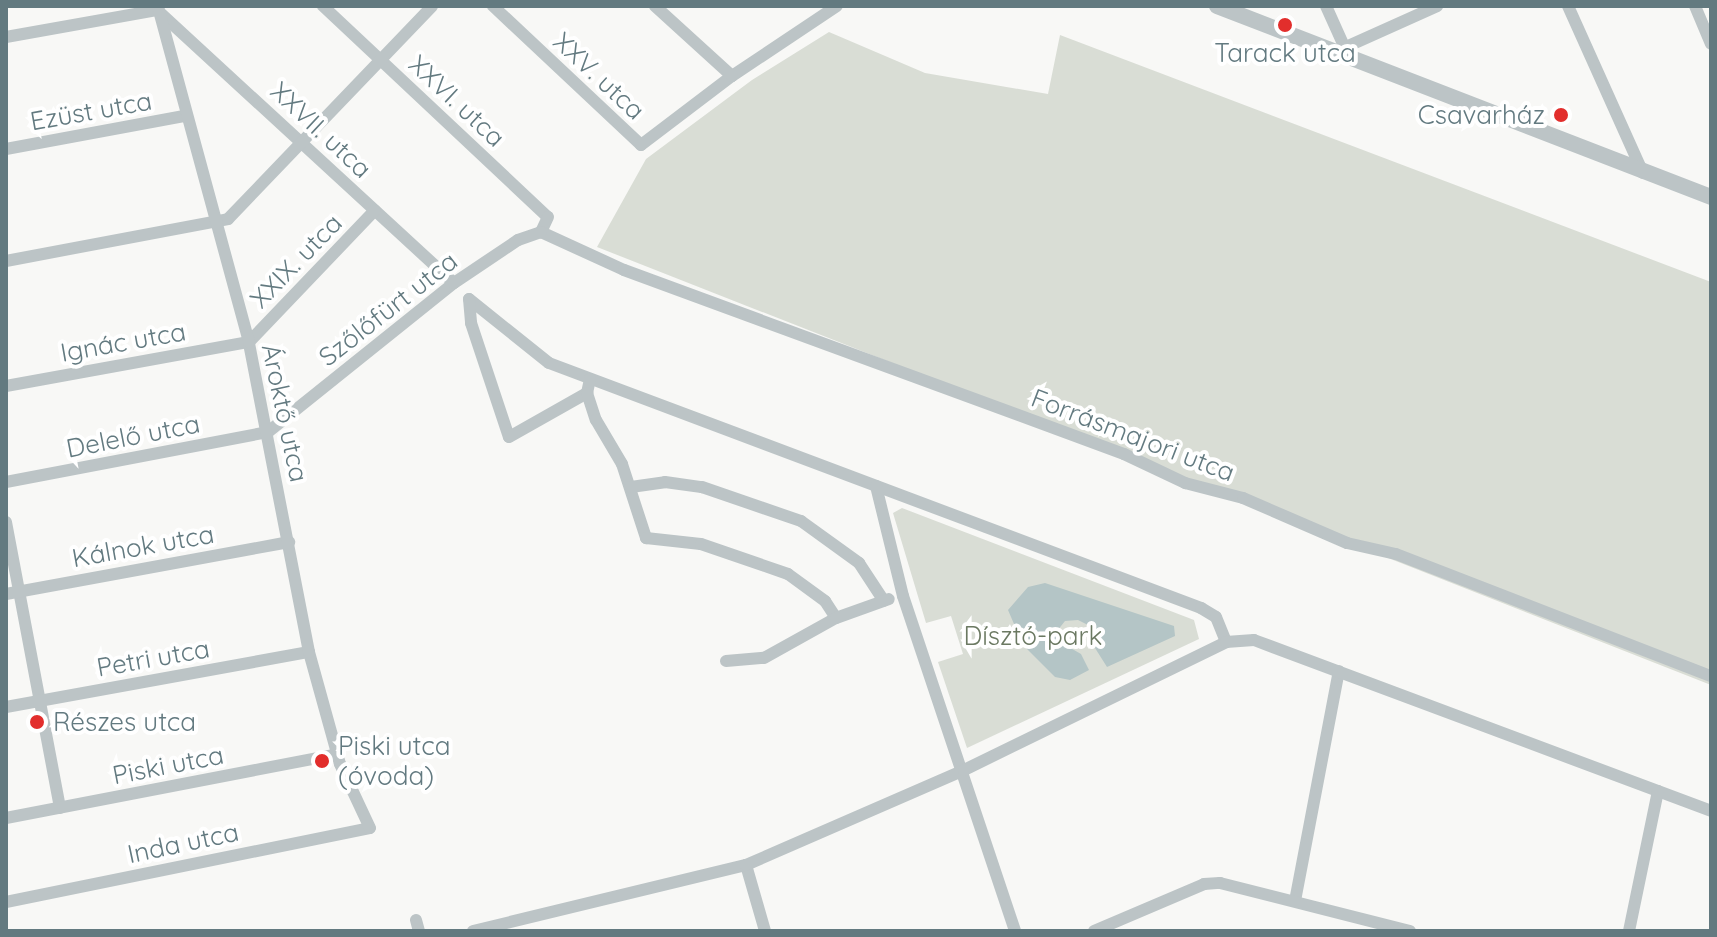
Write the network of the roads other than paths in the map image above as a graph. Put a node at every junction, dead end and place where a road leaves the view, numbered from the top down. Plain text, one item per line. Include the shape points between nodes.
1 (323, 6) edge
2 (432, 6) edge
3 (493, 6) edge
4 (655, 6) edge
5 (1217, 6) edge
6 (1326, 6) edge
7 (1437, 6) edge
8 (1568, 6) edge
9 (1695, 6) edge
10 (157, 8) edge
11 (829, 8) edge
12 (6, 37) edge
13 (1711, 44) edge
14 (1341, 48) junction
15 (381, 59) junction
16 (732, 76) junction
17 (184, 116) junction
18 (302, 140) junction
19 (6, 149) edge
20 (1643, 173) junction
21 (1711, 197) edge
22 (375, 210) junction
23 (213, 223) junction
24 (541, 232) junction
25 (6, 261) edge
26 (454, 283) junction
27 (249, 342) junction
28 (590, 379) junction
29 (6, 386) edge
30 (587, 393) junction
31 (268, 432) junction
32 (6, 482) edge
33 (876, 486) junction
34 (631, 487) junction
35 (6, 522) edge
36 (289, 542) junction
37 (21, 591) junction
38 (6, 594) edge
39 (903, 596) junction
40 (884, 601) junction
41 (836, 618) junction
42 (1226, 642) junction
43 (309, 652) junction
44 (726, 661) dead end
45 (1339, 671) junction
46 (1711, 676) edge
47 (39, 701) junction
48 (6, 707) edge
49 (338, 754) junction
50 (964, 770) junction
51 (1658, 791) junction
52 (60, 808) junction
53 (1711, 811) edge
54 (6, 818) edge
55 (370, 828) joint
56 (746, 865) junction
57 (1295, 901) junction
58 (6, 902) edge
59 (473, 931) edge
60 (765, 931) edge
61 (1015, 931) edge
62 (1094, 931) edge
63 (1410, 931) edge
64 (1629, 931) edge

1 - 15 street, XXVI. utca
2 - 15 street
3 - 16 street, XXV. utca via 641,145
4 - 16 street
5 - 14 street
6 - 14 street
7 - 14 street
8 - 20 street
9 - 13 street
10 - 12 street
10 - 17 street, Ároktő utca
10 - 18 street, XXVII. utca
11 - 16 street
14 - 20 street
15 - 18 street
15 - 24 street, XXVI. utca via 548,217
17 - 19 street, Ezüst utca
17 - 23 street, Ároktő utca
18 - 22 street, XXVII. utca
18 - 23 street via 228,219
20 - 21 street
22 - 26 street, XXVII. utca
22 - 27 street, XXIX. utca
23 - 25 street
23 - 27 street, Ároktő utca
24 - 26 street, Szőlőfürt utca via 518,240
24 - 46 street, Forrásmajori utca via 693,297 1124,454 1185,483 1243,498 1347,543 1396,554
26 - 31 street, Szőlőfürt utca
27 - 29 street, Ignác utca
27 - 31 street, Ároktő utca
28 - 30 street
28 - 30 street via 549,363 469,299 471,323 509,437
28 - 33 street
30 - 34 street
31 - 32 street, Delelő utca
31 - 36 street, Ároktő utca
33 - 39 street
33 - 42 street via 1201,608 1216,617
34 - 40 street via 665,482 702,487 801,521 859,563
34 - 41 street via 632,505 646,538 701,544 788,574 825,601
35 - 37 street
36 - 37 street, Kálnok utca
36 - 43 street, Ároktő utca
37 - 38 street, Kálnok utca
37 - 47 street
39 - 40 street
39 - 50 street
40 - 41 street
41 - 44 street via 764,658
42 - 45 street via 1254,640
42 - 50 street
43 - 47 street, Petri utca
43 - 49 street, Ároktő utca
45 - 51 street
45 - 57 street
47 - 48 street, Petri utca
47 - 52 street
49 - 52 street, Piski utca
49 - 55 street, Ároktő utca
50 - 56 street
50 - 61 street
51 - 53 street
51 - 64 street
52 - 54 street, Piski utca
55 - 58 street, Inda utca
56 - 59 street
56 - 60 street
57 - 62 street via 1204,884
57 - 63 street

